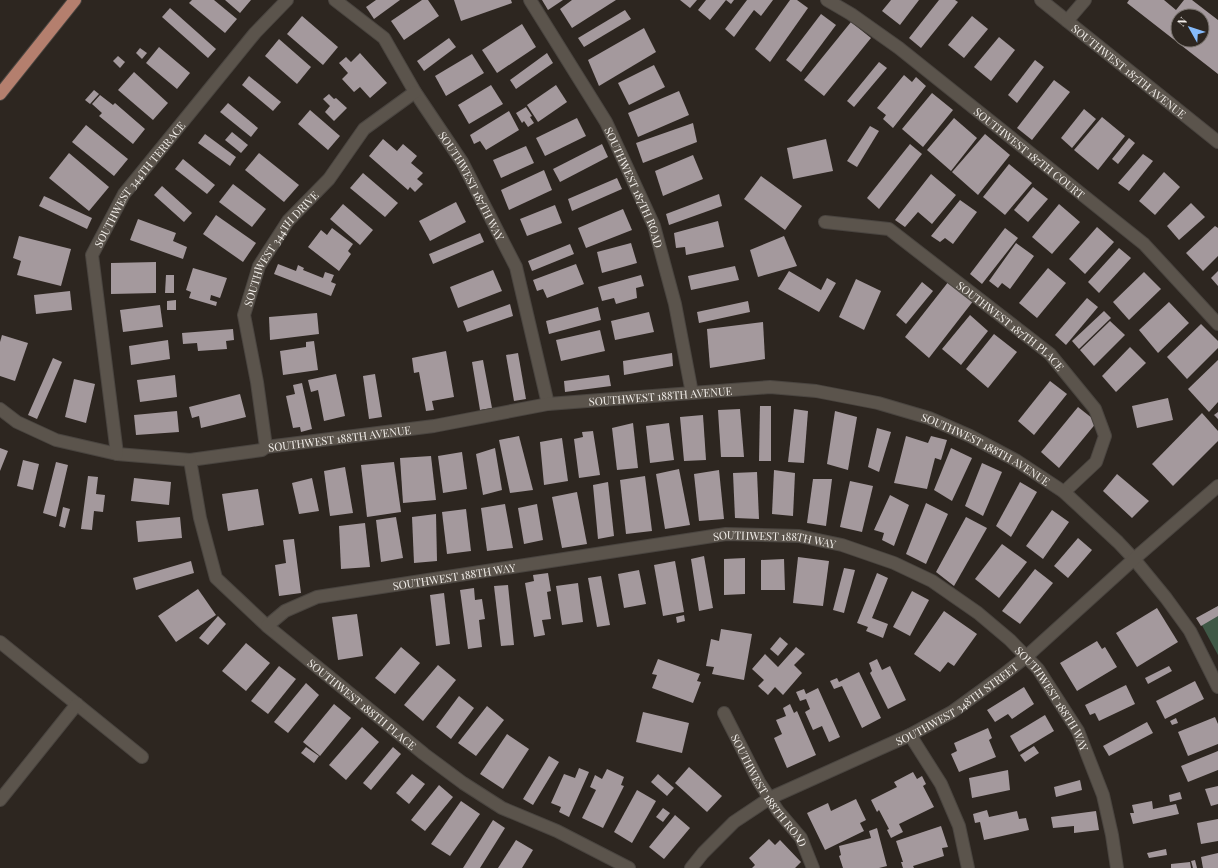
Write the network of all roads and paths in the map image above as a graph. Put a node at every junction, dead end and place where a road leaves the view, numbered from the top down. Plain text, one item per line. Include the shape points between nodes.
1 (75, 0) edge
2 (287, 0) edge
3 (335, 0) edge
4 (530, 0) edge
5 (827, 0) edge
6 (1041, 0) edge
7 (1085, 0) edge
8 (1067, 21) junction
9 (415, 92) junction
10 (0, 94) edge
11 (1218, 142) edge
12 (825, 222) dead end
13 (1218, 324) edge
14 (692, 393) junction
15 (548, 404) junction
16 (0, 409) edge
17 (266, 446) junction
18 (116, 454) junction
19 (190, 460) junction
20 (1218, 486) edge
21 (1064, 492) junction
22 (1134, 559) junction
23 (267, 626) junction
24 (0, 642) edge
25 (1027, 656) junction
26 (1218, 687) edge
27 (77, 704) junction
28 (724, 713) dead end
29 (910, 735) junction
30 (142, 757) dead end
31 (770, 798) junction
32 (0, 800) edge
33 (629, 868) edge
34 (691, 868) edge
35 (813, 868) edge
36 (968, 868) edge
37 (1117, 868) edge

1 - 10 main road
2 - 18 street, SOUTHWEST 344TH TERRACE via 255,33 124,194 92,255
3 - 9 street, SOUTHWEST 187TH WAY via 384,38
4 - 14 street, SOUTHWEST 187TH ROAD via 606,122 654,226 675,304
5 - 13 street, SOUTHWEST 187TH COURT via 899,48 1144,244
6 - 8 street, SOUTHWEST 187TH AVENUE
7 - 8 street
8 - 11 street, SOUTHWEST 187TH AVENUE
9 - 15 street, SOUTHWEST 187TH WAY via 462,162 516,267
9 - 17 street, SOUTHWEST 344TH DRIVE via 364,129 329,180 288,221 259,266 244,315
12 - 21 street, SOUTHWEST 187TH PLACE via 889,229 1050,354 1095,410 1105,436 1096,462
14 - 15 street, SOUTHWEST 188TH AVENUE
14 - 21 street, SOUTHWEST 188TH AVENUE via 770,388 816,391 878,403 929,418 970,436 1017,461
15 - 17 street, SOUTHWEST 188TH AVENUE via 434,426
16 - 18 street, SOUTHWEST 188TH AVENUE via 17,422 56,440
17 - 19 street, SOUTHWEST 188TH AVENUE via 262,450
18 - 19 street, SOUTHWEST 188TH AVENUE
19 - 23 street, SOUTHWEST 188TH PLACE via 200,518 216,578
20 - 22 street, SOUTHWEST 348TH STREET
21 - 22 street, SOUTHWEST 188TH AVENUE
22 - 25 street, SOUTHWEST 348TH STREET
22 - 26 street, SOUTHWEST 188TH AVENUE via 1190,631
23 - 25 street, SOUTHWEST 188TH WAY via 285,611 318,597 726,534 799,536 842,545 894,562 932,581 978,613
23 - 33 street, SOUTHWEST 188TH PLACE via 462,783 502,808 557,831
24 - 27 street
25 - 29 street, SOUTHWEST 348TH STREET via 952,712
25 - 37 street, SOUTHWEST 188TH WAY via 1078,730 1103,795
27 - 30 street
27 - 32 street
28 - 31 street, SOUTHWEST 188TH ROAD
29 - 31 street, SOUTHWEST 348TH STREET
29 - 36 street via 941,784 959,826
31 - 34 street, SOUTHWEST 348TH STREET via 734,822
31 - 35 street, SOUTHWEST 188TH ROAD via 801,838

